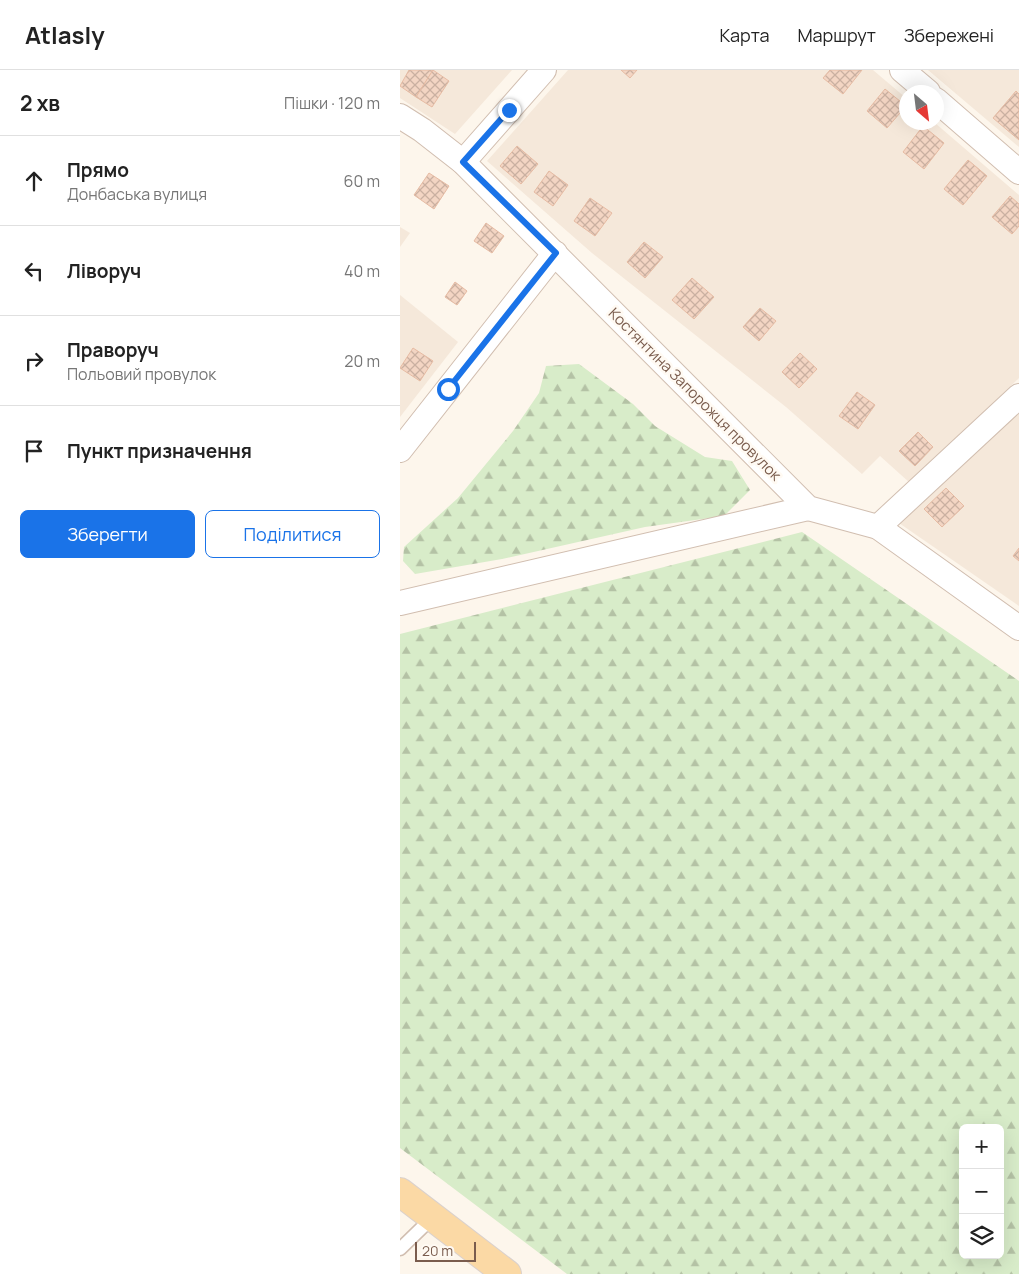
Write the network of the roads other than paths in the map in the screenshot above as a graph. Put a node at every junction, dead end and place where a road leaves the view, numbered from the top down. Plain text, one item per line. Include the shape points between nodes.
1 (544, 70) edge
2 (902, 70) edge
3 (920, 85) edge
4 (944, 107) edge
5 (400, 116) edge
6 (463, 162) junction
7 (1019, 172) edge
8 (556, 253) junction
9 (1019, 396) edge
10 (400, 450) edge
11 (808, 508) junction
12 (878, 527) junction
13 (400, 603) edge
14 (1019, 628) edge
15 (400, 1192) edge
16 (433, 1217) junction
17 (400, 1249) edge
18 (508, 1274) edge

1 - 6 street
2 - 3 street
4 - 7 street
5 - 6 street, Костянтина Запорожця провулок
6 - 8 street, Костянтина Запорожця провулок
8 - 10 street
8 - 11 street, Костянтина Запорожця провулок
9 - 12 street
11 - 12 street
11 - 13 street
12 - 14 street
15 - 16 main road
16 - 17 lane
16 - 18 main road

